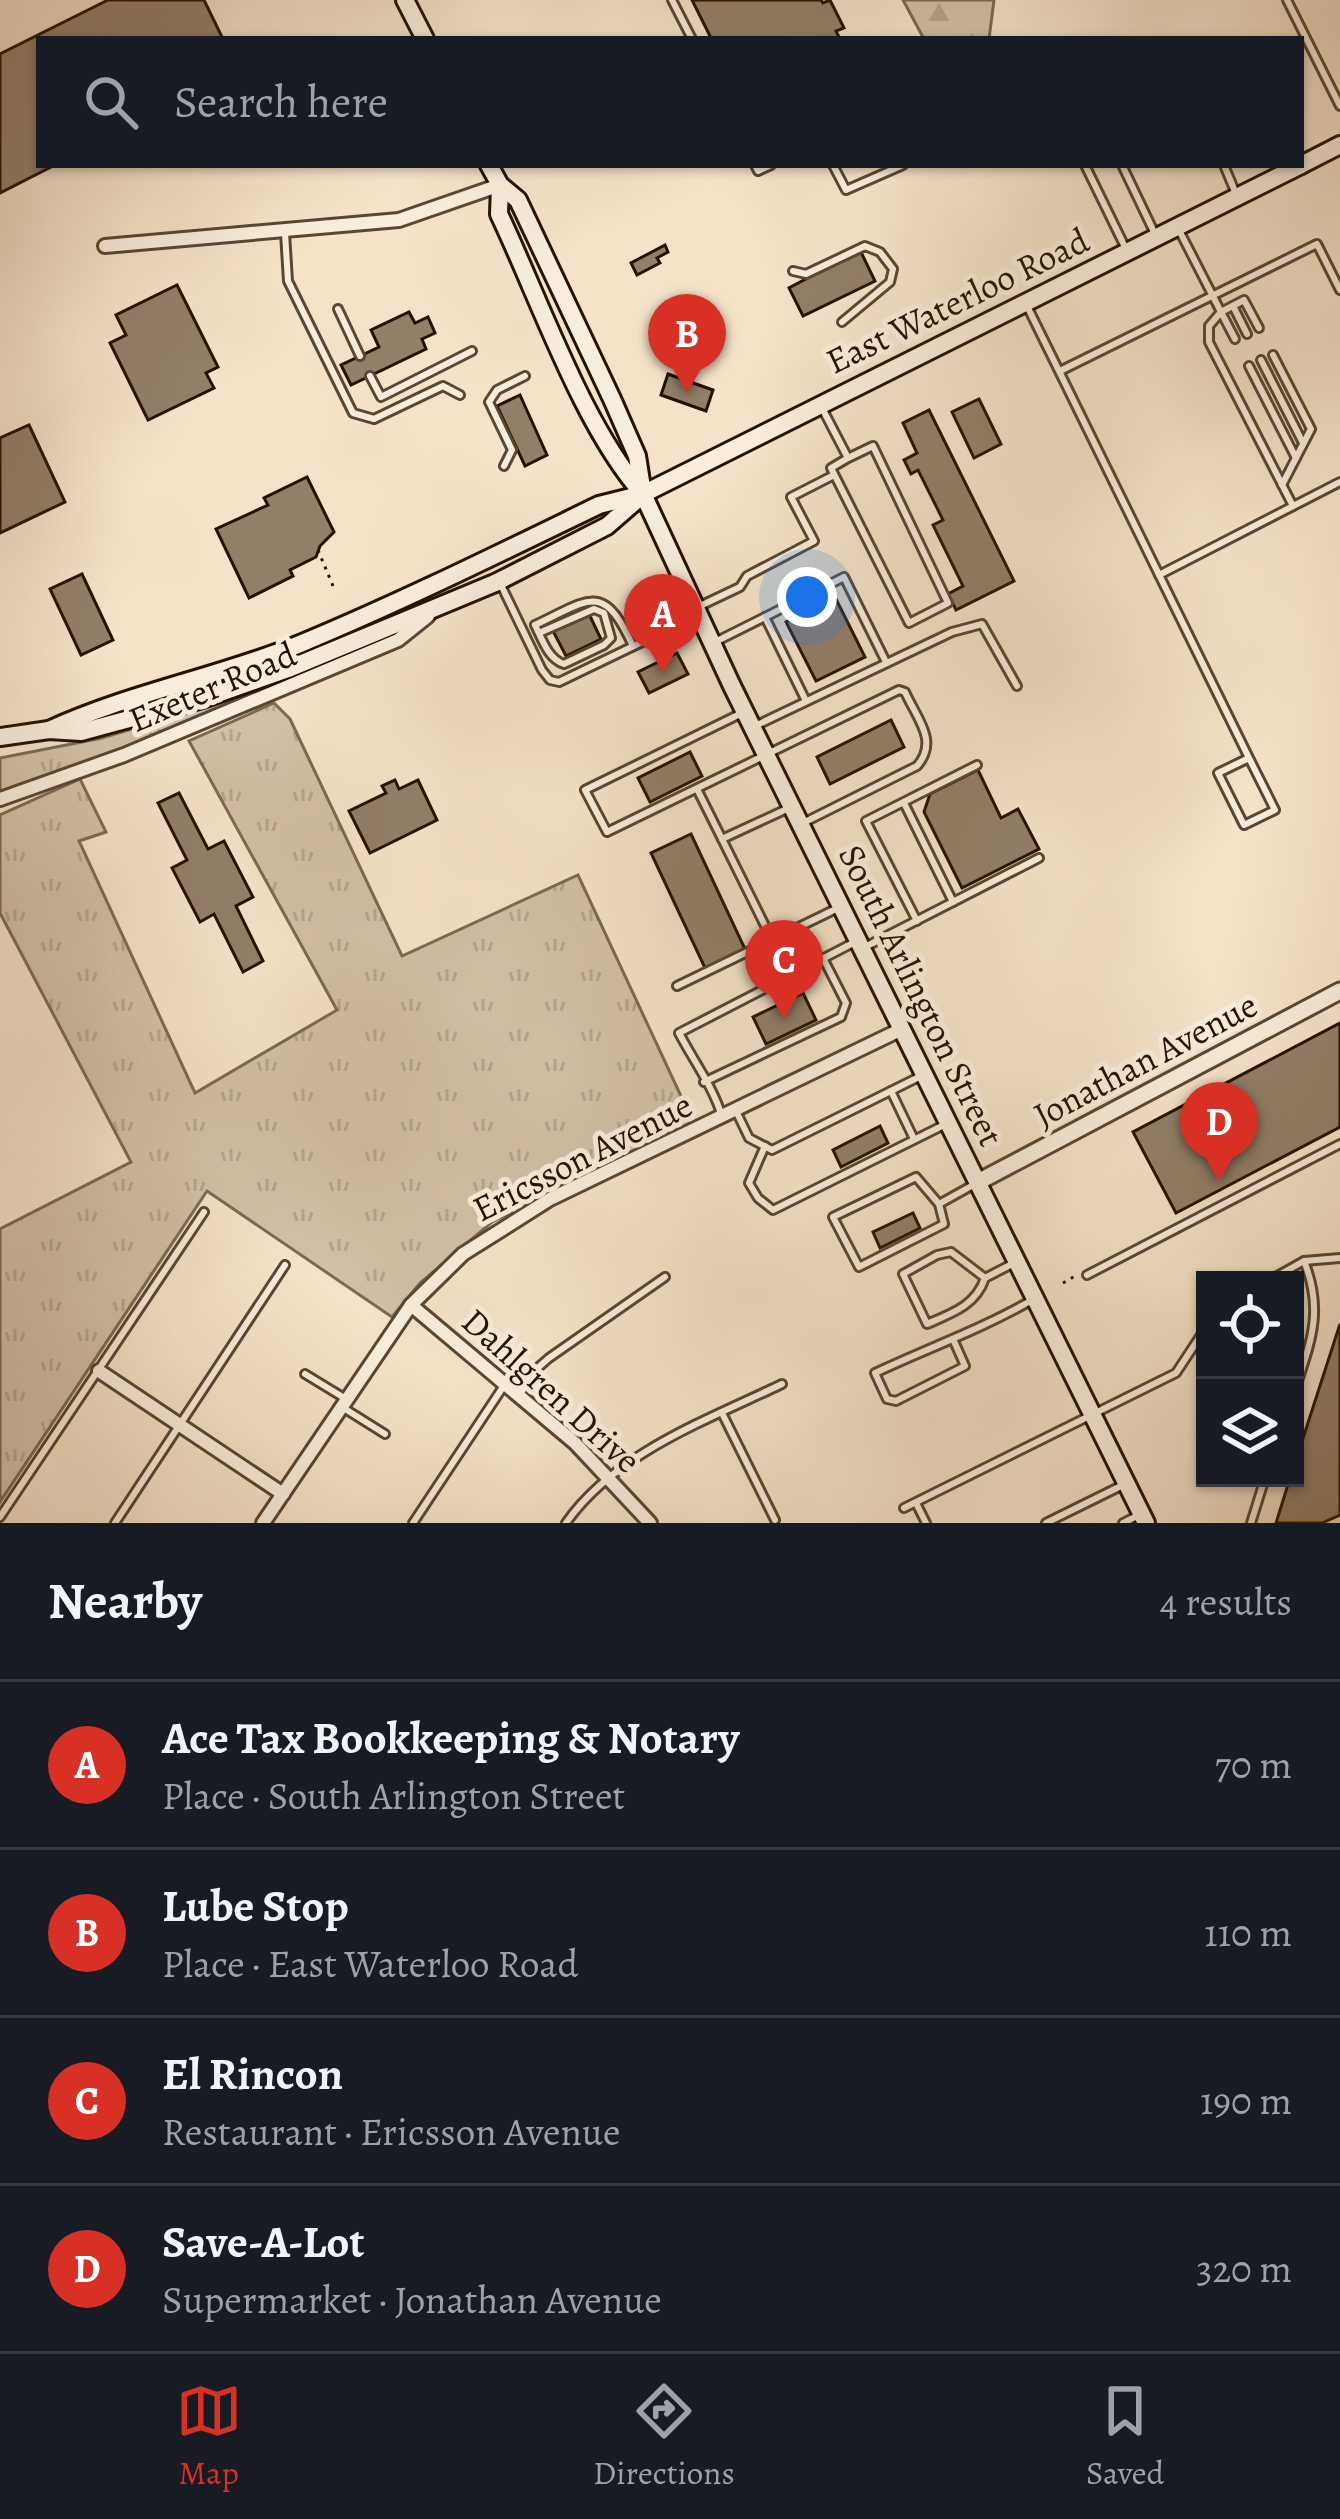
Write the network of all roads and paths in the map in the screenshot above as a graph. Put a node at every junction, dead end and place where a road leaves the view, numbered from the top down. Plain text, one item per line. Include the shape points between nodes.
1 (405, 0) edge
2 (672, 0) edge
3 (1286, 0) edge
4 (423, 36) edge
5 (690, 36) edge
6 (1340, 106) edge
7 (1339, 149) edge
8 (1304, 164) edge
9 (491, 168) edge
10 (835, 168) edge
11 (896, 168) edge
12 (1086, 168) edge
13 (1123, 168) edge
14 (1225, 168) edge
15 (1295, 168) edge
16 (500, 185) junction
17 (1237, 197) junction
18 (1178, 227) junction
19 (284, 229) junction
20 (1157, 237) junction
21 (104, 246) dead end
22 (1127, 252) junction
23 (793, 272) dead end
24 (1340, 290) edge
25 (1213, 295) junction
26 (1025, 303) junction
27 (1233, 306) junction
28 (338, 309) dead end
29 (1221, 312) junction
30 (842, 322) dead end
31 (1259, 328) dead end
32 (1247, 334) dead end
33 (1235, 339) dead end
34 (472, 351) dead end
35 (1273, 355) dead end
36 (360, 356) dead end
37 (1261, 360) dead end
38 (1249, 366) dead end
39 (1059, 371) junction
40 (370, 376) dead end
41 (525, 376) dead end
42 (460, 395) dead end
43 (820, 404) junction
44 (1303, 444) junction
45 (848, 458) junction
46 (1296, 458) junction
47 (504, 466) dead end
48 (834, 475) junction
49 (1340, 482) edge
50 (1282, 485) junction
51 (643, 494) junction
52 (1293, 506) junction
53 (318, 550) dead end
54 (1160, 575) junction
55 (500, 580) junction
56 (333, 586) dead end
57 (437, 608) junction
58 (698, 611) junction
59 (765, 616) junction
60 (537, 629) junction
61 (523, 631) junction
62 (713, 643) junction
63 (633, 646) junction
64 (886, 662) junction
65 (1017, 686) dead end
66 (806, 701) junction
67 (749, 719) junction
68 (50, 730) junction
69 (0, 737) edge
70 (767, 756) junction
71 (1249, 758) junction
72 (977, 765) dead end
73 (698, 789) junction
74 (0, 799) edge
75 (904, 802) junction
76 (792, 807) junction
77 (801, 824) junction
78 (722, 839) junction
79 (1039, 858) dead end
80 (953, 902) junction
81 (841, 906) junction
82 (917, 921) junction
83 (772, 940) junction
84 (860, 944) junction
85 (823, 958) junction
86 (677, 986) dead end
87 (1340, 991) edge
88 (902, 1029) junction
89 (924, 1074) junction
90 (704, 1082) junction
91 (891, 1091) junction
92 (736, 1111) junction
93 (722, 1117) junction
94 (948, 1123) junction
95 (914, 1139) junction
96 (1340, 1144) edge
97 (765, 1146) junction
98 (978, 1182) junction
99 (939, 1204) junction
100 (204, 1211) dead end
101 (1340, 1258) edge
102 (1304, 1261) junction
103 (1017, 1262) junction
104 (285, 1265) dead end
105 (1286, 1271) edge
106 (1083, 1275) joint
107 (665, 1277) dead end
108 (985, 1277) junction
109 (1063, 1283) dead end
110 (1035, 1298) junction
111 (411, 1305) junction
112 (953, 1339) junction
113 (1196, 1342) edge
114 (99, 1371) junction
115 (305, 1374) dead end
116 (1298, 1379) edge
117 (505, 1384) junction
118 (782, 1384) dead end
119 (519, 1396) junction
120 (343, 1403) junction
121 (722, 1413) junction
122 (1093, 1416) junction
123 (179, 1425) junction
124 (385, 1434) dead end
125 (612, 1478) junction
126 (1126, 1483) junction
127 (1262, 1487) edge
128 (283, 1494) junction
129 (916, 1503) junction
130 (904, 1508) dead end
131 (0, 1517) edge
132 (1144, 1518) edge
133 (775, 1520) dead end
134 (115, 1523) edge
135 (263, 1523) edge
136 (413, 1523) edge
137 (566, 1523) edge
138 (650, 1523) edge
139 (926, 1523) edge
140 (1046, 1523) edge
141 (1123, 1523) edge
142 (1251, 1523) edge

1 - 4 main road
2 - 5 lane
3 - 6 lane
7 - 8 main road, East Waterloo Road
9 - 16 main road, South Arlington Street
10 - 11 lane via 846,190
12 - 22 lane
13 - 20 lane
14 - 17 lane
15 - 17 main road, East Waterloo Road
16 - 19 street via 399,220
16 - 51 main road, South Arlington Street via 518,200 609,392 637,456
17 - 18 main road, East Waterloo Road
18 - 20 main road, East Waterloo Road
18 - 25 lane
19 - 21 street
19 - 42 lane via 288,281 353,413 374,419 443,386
20 - 22 main road, East Waterloo Road
22 - 26 main road, East Waterloo Road
23 - 30 lane via 806,274 865,246 880,251 893,269 890,282
24 - 25 lane via 1316,244
25 - 29 lane
25 - 39 lane
26 - 39 lane
26 - 43 main road, East Waterloo Road
27 - 29 lane
27 - 31 lane via 1244,300
27 - 32 lane
28 - 36 lane
29 - 33 lane
29 - 50 lane via 1209,341
34 - 40 lane via 381,397
35 - 44 lane via 1311,429
37 - 44 lane
38 - 46 lane
39 - 54 lane
41 - 47 lane via 489,402 512,450
43 - 45 lane
43 - 51 main road, East Waterloo Road
44 - 46 lane
45 - 48 lane via 831,468
45 - 48 lane via 873,446 948,603 909,623
46 - 50 lane
48 - 58 lane via 791,497 814,541
49 - 52 lane
50 - 52 lane
51 - 55 main road, East Waterloo Road via 607,526
51 - 58 main road, South Arlington Street
51 - 68 main road, East Waterloo Road via 598,506 299,644
52 - 54 lane
53 - 56 path
54 - 71 lane
55 - 57 main road, East Waterloo Road
55 - 61 lane
57 - 68 main road, East Waterloo Road via 203,699 81,732
57 - 74 street, Exeter Road via 398,640
58 - 62 main road, South Arlington Street
58 - 63 lane
59 - 62 lane
59 - 64 lane via 844,577
59 - 66 lane
60 - 60 lane via 564,664 611,638 604,614 594,609
60 - 61 lane
60 - 63 lane via 589,600 604,602
61 - 63 lane via 550,680 559,682
62 - 67 main road, South Arlington Street
64 - 65 lane via 982,623
64 - 66 lane
66 - 67 lane
67 - 70 main road, South Arlington Street
67 - 73 lane via 585,790 607,832
68 - 69 main road, East Waterloo Road
70 - 73 lane
70 - 76 main road, South Arlington Street
70 - 77 lane via 905,692 928,753
71 - 71 lane via 1274,810 1244,825 1218,773
72 - 75 lane
73 - 78 lane
75 - 80 lane
75 - 82 lane via 866,821
76 - 77 main road, South Arlington Street
76 - 78 lane
77 - 81 main road, South Arlington Street
78 - 83 lane
79 - 80 lane
80 - 82 lane
81 - 83 lane
81 - 84 main road, South Arlington Street
82 - 84 lane
83 - 86 lane
84 - 85 lane
84 - 88 main road, South Arlington Street
85 - 90 lane via 846,1003 841,1017
85 - 90 lane via 679,1033
87 - 98 street, Jonathan Avenue
88 - 89 main road, South Arlington Street
88 - 92 street, Ericsson Avenue
89 - 91 lane
89 - 94 main road, South Arlington Street
90 - 93 lane
91 - 95 lane
91 - 97 lane via 772,1150
92 - 93 street, Ericsson Avenue
92 - 97 lane via 749,1138
93 - 111 street, Ericsson Avenue via 514,1218
94 - 95 lane
94 - 98 main road, South Arlington Street
95 - 97 lane via 773,1210 749,1183
96 - 106 lane
98 - 99 lane
98 - 103 main road, South Arlington Street
99 - 99 lane via 916,1177 833,1216 859,1267 944,1224
100 - 114 lane
101 - 102 lane
102 - 105 lane
102 - 116 lane via 1316,1321
103 - 108 lane
103 - 110 main road, South Arlington Street
104 - 123 lane
106 - 109 path
107 - 119 lane via 549,1358
108 - 108 lane via 951,1252 903,1274 927,1324 980,1294
110 - 112 lane
110 - 122 main road, South Arlington Street
111 - 117 street, Dahlgren Drive
111 - 120 street, Ericsson Avenue
112 - 112 lane via 875,1372 887,1399 965,1366
113 - 122 lane via 1176,1372
114 - 123 street
114 - 131 lane
115 - 120 lane
117 - 119 street, Dahlgren Drive
117 - 136 lane
118 - 121 lane
119 - 125 street, Dahlgren Drive
120 - 124 lane
120 - 128 street, Ericsson Avenue
121 - 125 lane
121 - 133 lane
122 - 126 main road, South Arlington Street
122 - 129 lane
123 - 128 street
123 - 134 lane
125 - 137 lane
125 - 138 street, Dahlgren Drive
126 - 132 main road, South Arlington Street
126 - 140 lane
127 - 142 lane
128 - 135 street, Ericsson Avenue
129 - 130 lane
129 - 139 lane
132 - 141 lane

